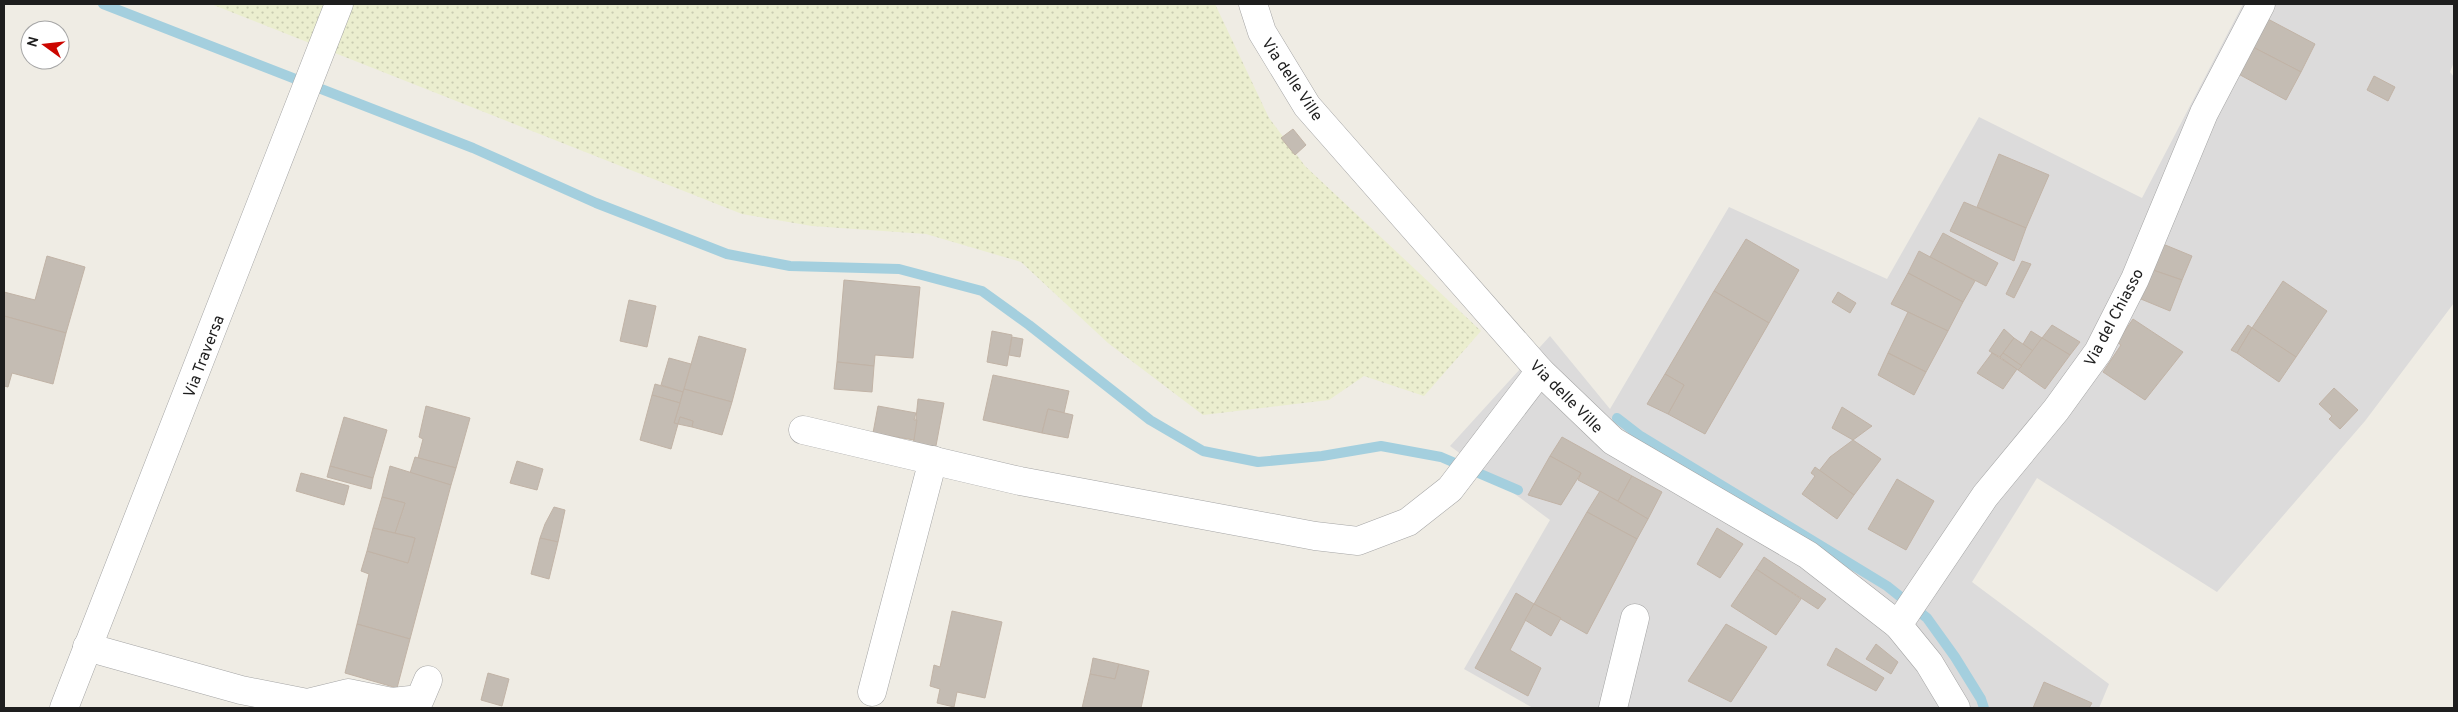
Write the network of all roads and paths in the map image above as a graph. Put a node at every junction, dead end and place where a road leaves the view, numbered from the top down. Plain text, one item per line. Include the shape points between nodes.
1 (339, 4) edge
2 (1253, 4) edge
3 (2261, 4) edge
4 (1540, 371) junction
5 (804, 430) dead end
6 (933, 460) junction
7 (1908, 609) junction
8 (1635, 618) dead end
9 (87, 647) junction
10 (428, 680) dead end
11 (872, 692) dead end
12 (64, 708) edge
13 (1613, 708) edge
14 (1956, 708) edge

1 - 9 street, Via Traversa via 192,386
2 - 4 street, Via delle Ville via 1262,32 1307,106
3 - 7 street, Via del Chiasso via 2204,113 2135,279 2098,352 2056,410 1985,496
4 - 6 street via 1450,489 1408,522 1358,541 1315,536 1020,481
4 - 7 street, Via delle Ville via 1613,441 1808,555
5 - 6 street
6 - 11 street
7 - 14 street, Via delle Ville via 1929,663
8 - 13 street
9 - 10 street via 241,690 307,703 348,692 392,702 420,698
9 - 12 street, Via Traversa

